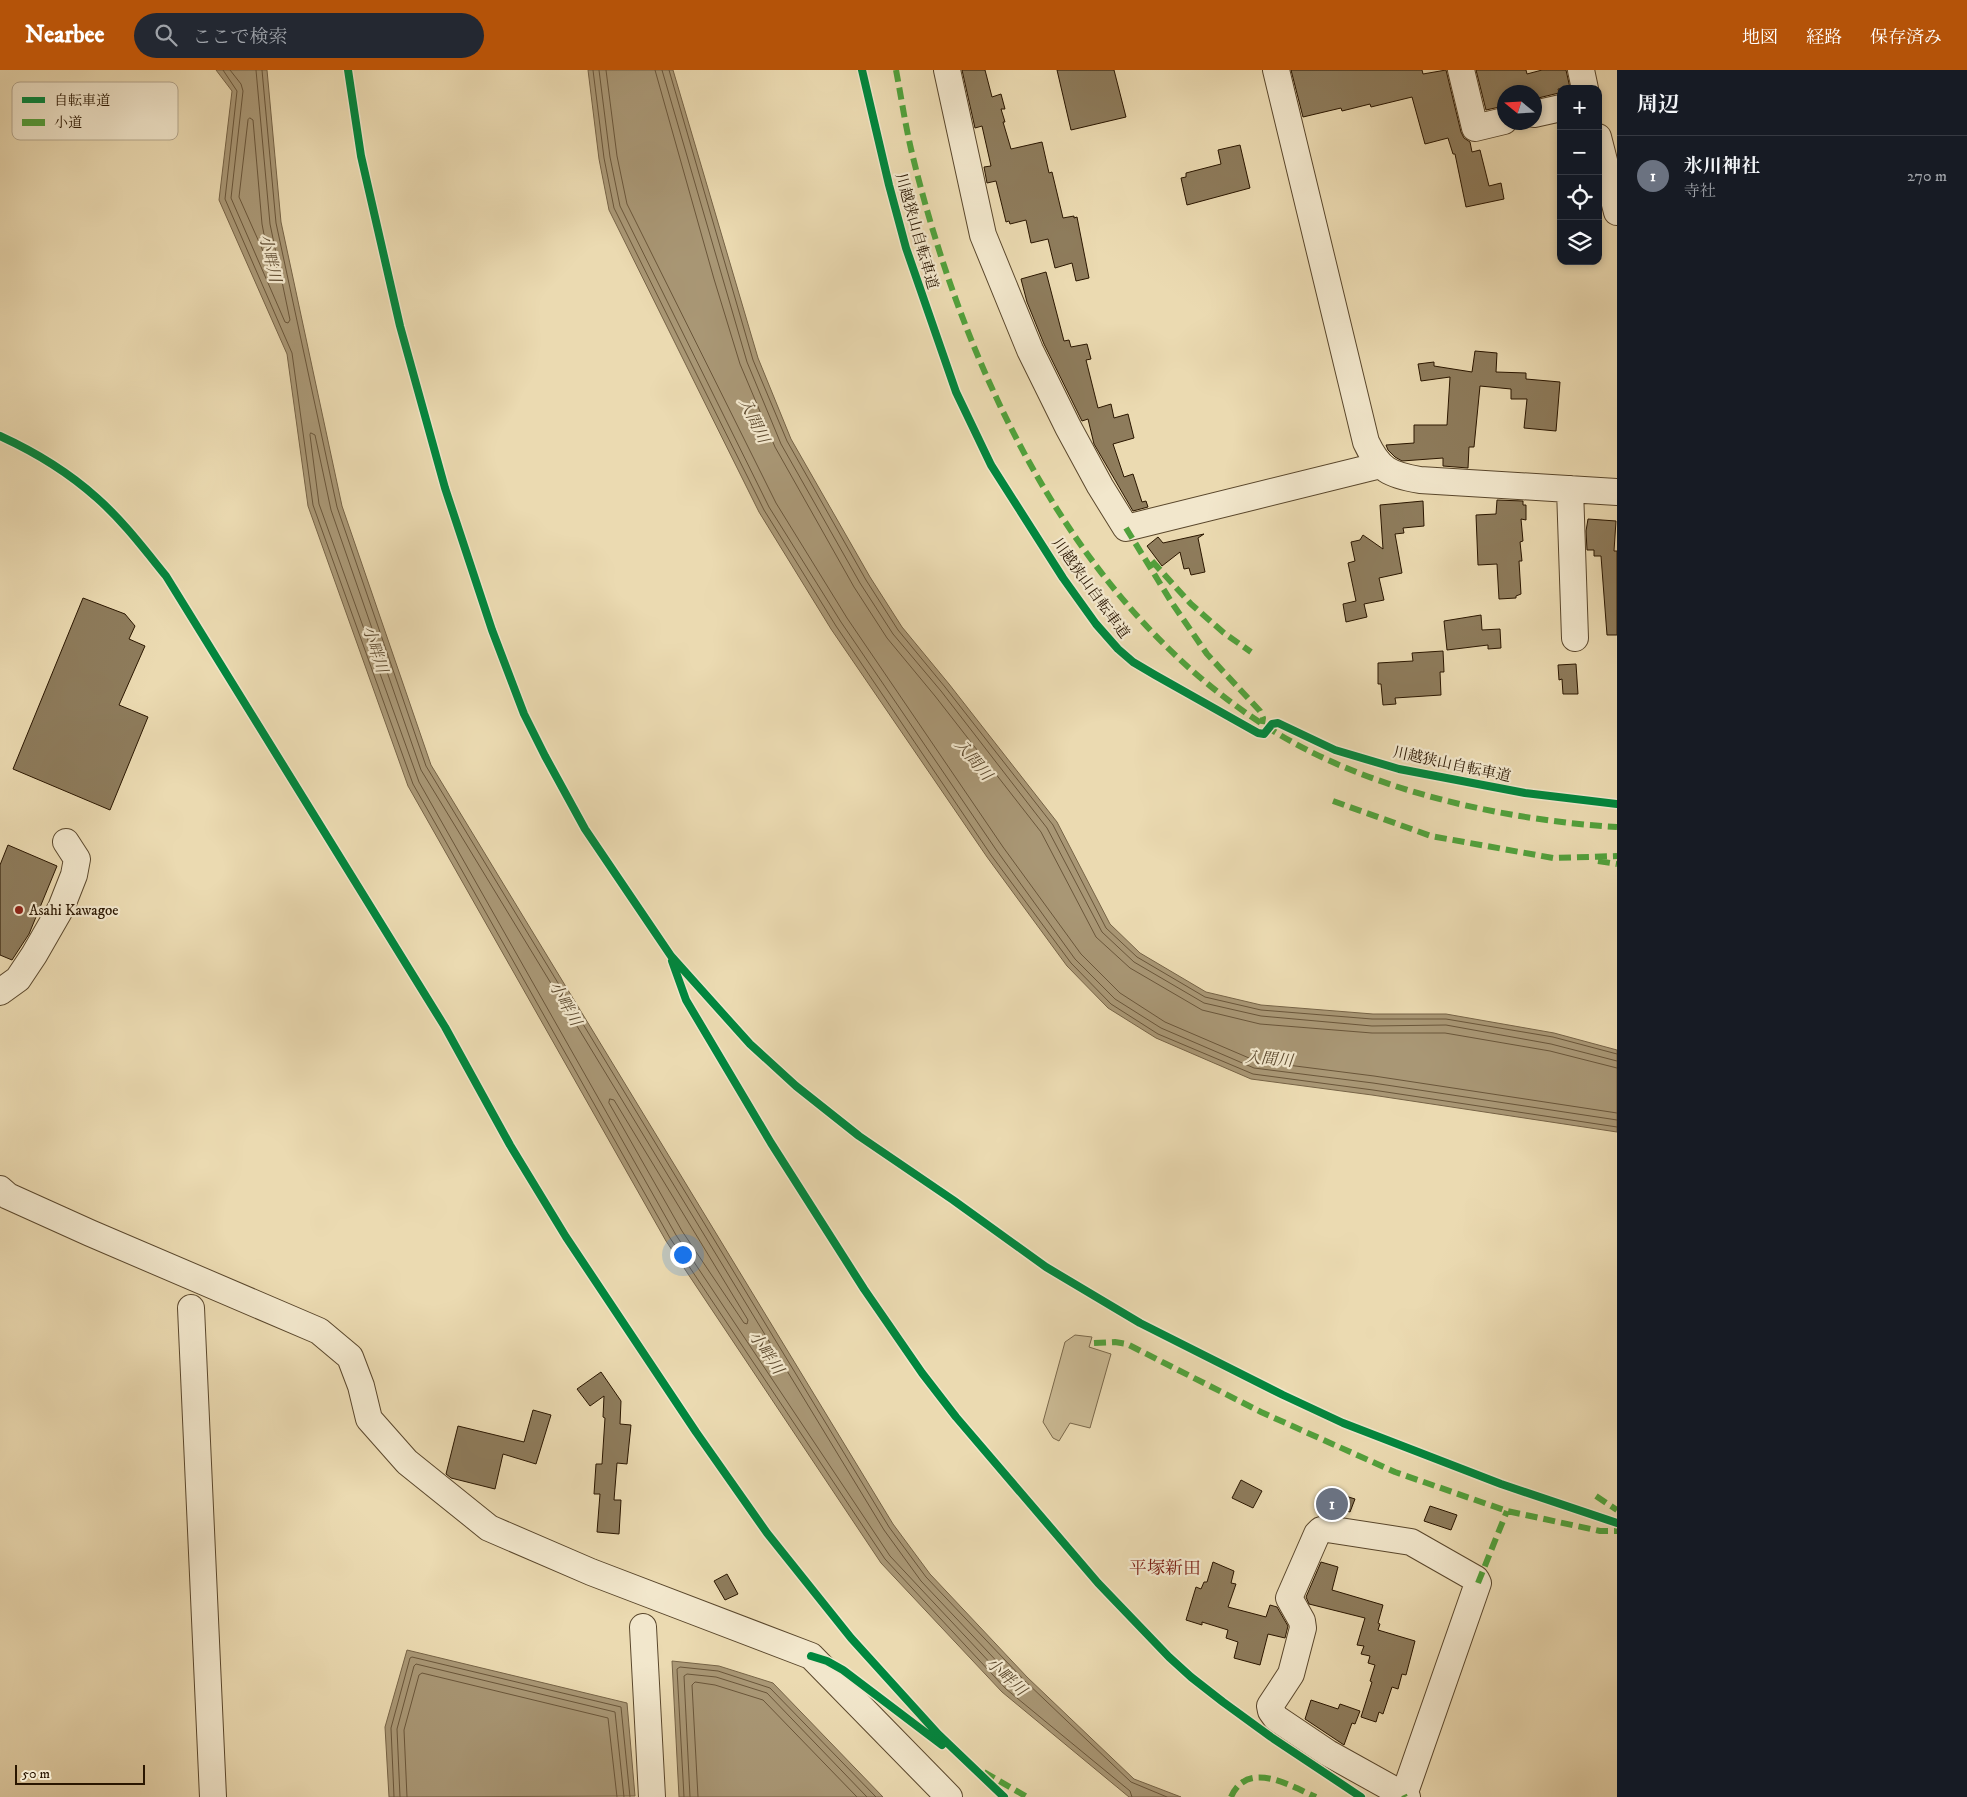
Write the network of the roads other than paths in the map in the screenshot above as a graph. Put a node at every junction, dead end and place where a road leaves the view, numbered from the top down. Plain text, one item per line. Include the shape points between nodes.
1 (947, 70) edge
2 (1276, 70) edge
3 (1461, 70) edge
4 (1581, 70) edge
5 (1584, 85) edge
6 (1557, 109) edge
7 (1542, 112) edge
8 (1497, 123) edge
9 (1602, 153) edge
10 (1617, 212) edge
11 (1381, 465) junction
12 (1570, 489) junction
13 (1617, 492) edge
14 (1575, 638) dead end
15 (66, 842) dead end
16 (0, 992) edge
17 (0, 1189) edge
18 (190, 1308) dead end
19 (643, 1627) dead end
20 (1406, 1796) edge
21 (213, 1797) edge
22 (652, 1797) edge
23 (949, 1797) edge

1 - 11 street via 983,235 1030,350 1100,486 1126,528
2 - 11 street via 1366,442 1374,459
3 - 8 street via 1475,128
4 - 5 street
6 - 7 street
9 - 10 street
11 - 12 street via 1396,476 1420,480
12 - 13 street
12 - 14 street
15 - 16 street via 77,859 61,908 18,979
17 - 23 street via 8,1196 90,1233 318,1331 350,1358 369,1419 407,1462 489,1528 591,1572 811,1656
18 - 21 street
19 - 22 street
20 - 20 street via 1328,1754 1276,1718 1271,1711 1272,1701 1291,1674 1303,1628 1289,1598 1320,1530 1411,1542 1478,1583

